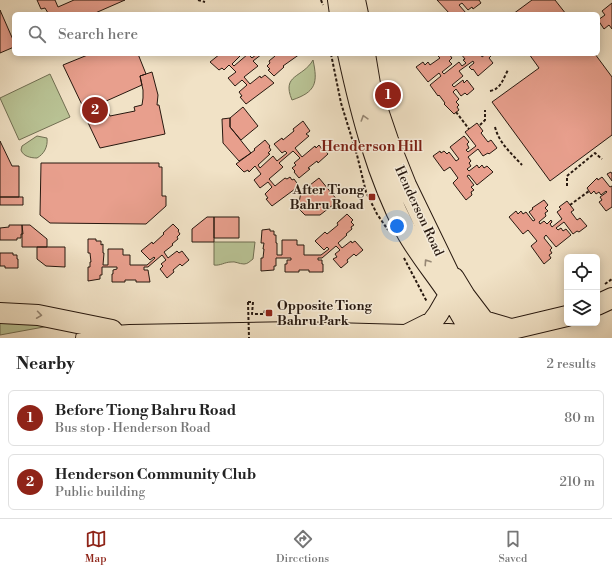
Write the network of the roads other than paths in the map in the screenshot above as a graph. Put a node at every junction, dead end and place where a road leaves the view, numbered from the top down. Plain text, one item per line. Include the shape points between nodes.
1 (338, 0) edge
2 (356, 0) edge
3 (340, 12) edge
4 (358, 12) edge
5 (348, 56) edge
6 (364, 56) edge
7 (441, 258) junction
8 (449, 295) junction
9 (612, 298) edge
10 (600, 304) edge
11 (0, 313) edge
12 (564, 317) edge
13 (519, 334) edge
14 (130, 335) junction
15 (405, 335) junction
16 (479, 337) edge
17 (88, 338) edge

1 - 3 main road
2 - 4 main road
8 -> 5 main road, Henderson Road via 407,232 389,195 357,94
6 - 7 main road, Henderson Road via 370,90 388,140 406,185
7 - 13 main road via 464,296 484,321
7 - 16 main road, Henderson Road
8 - 15 main road via 432,322
8 - 16 main road, Henderson Road via 461,317
9 - 10 main road
11 -> 14 main road via 38,315
12 - 13 main road via 548,320
13 - 16 main road
14 - 15 main road via 329,332
14 - 17 main road
15 - 16 main road via 448,334

